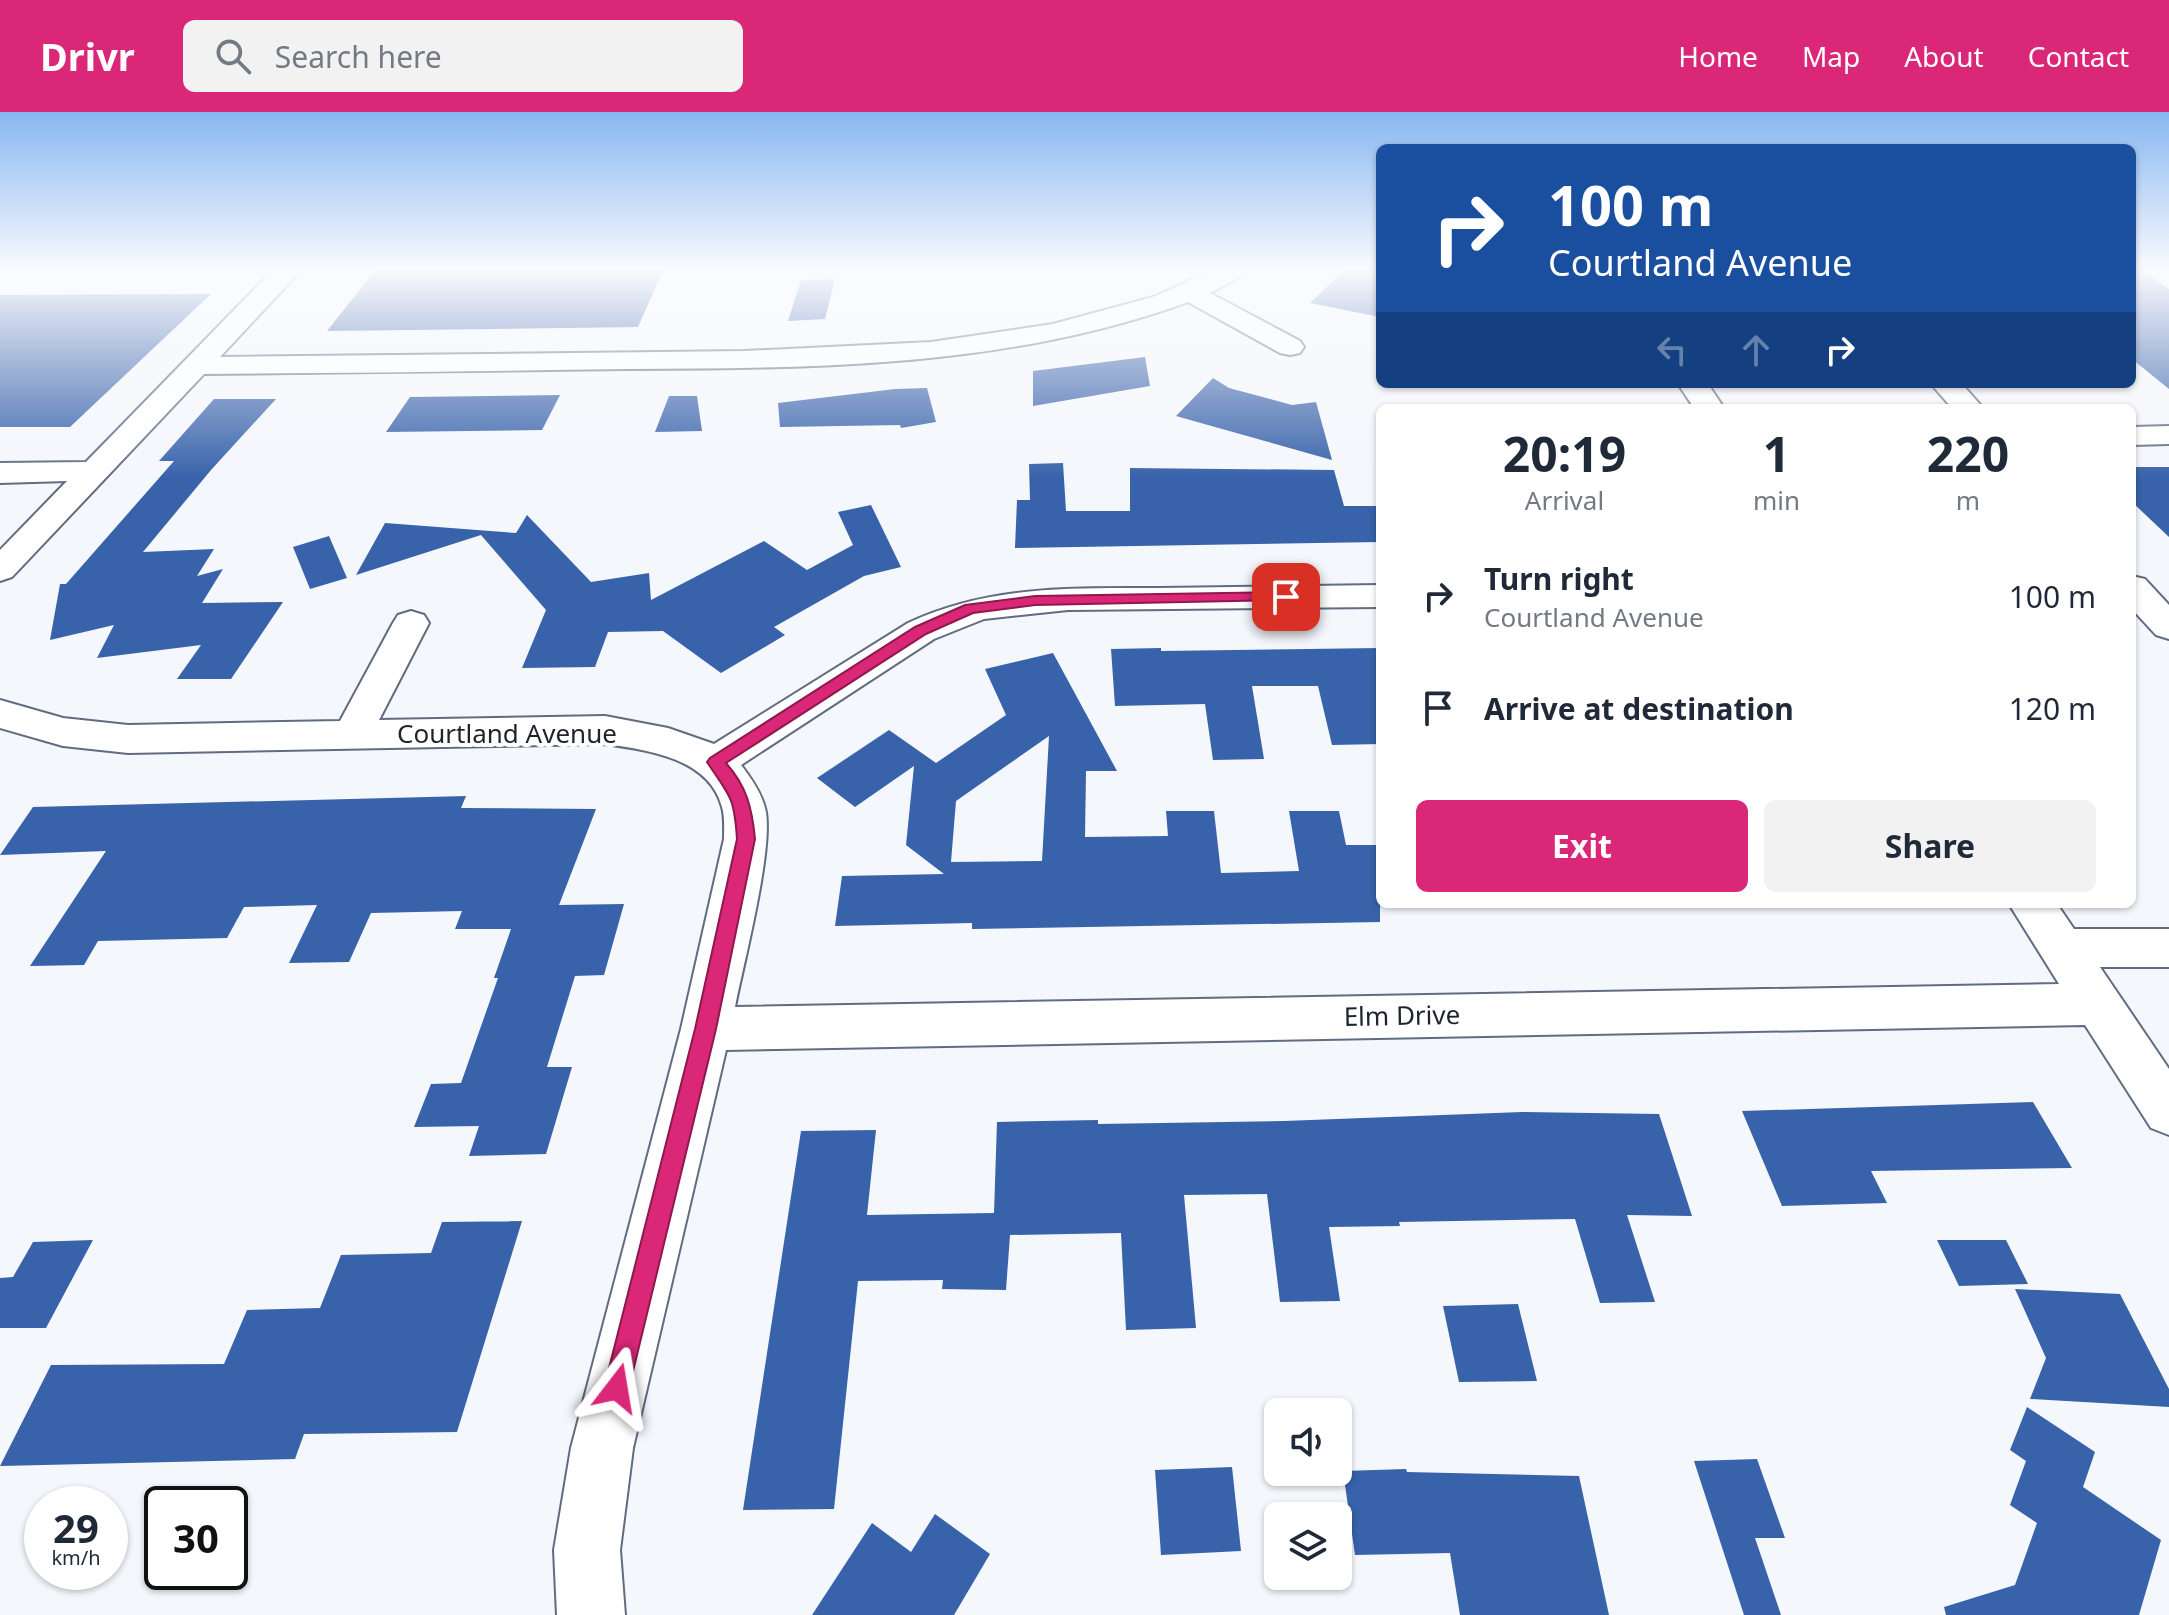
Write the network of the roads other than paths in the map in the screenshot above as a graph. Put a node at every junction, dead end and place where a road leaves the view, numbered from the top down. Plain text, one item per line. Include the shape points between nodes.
1 (222, 338) edge
2 (1013, 338) edge
3 (1274, 338) edge
4 (1290, 347) dead end
5 (195, 366) junction
6 (1950, 388) edge
7 (1964, 404) edge
8 (2169, 435) edge
9 (2136, 436) edge
10 (93, 471) junction
11 (0, 473) edge
12 (0, 570) edge
13 (2136, 591) edge
14 (1376, 596) edge
15 (411, 623) dead end
16 (2169, 627) edge
17 (0, 713) edge
18 (352, 735) junction
19 (716, 762) junction
20 (2035, 908) edge
21 (2061, 948) junction
22 (2169, 948) edge
23 (2098, 1004) junction
24 (706, 1029) junction
25 (2169, 1112) edge
26 (591, 1615) edge

1 - 5 street
2 - 5 street via 866,357
3 - 4 street
5 - 10 street
6 - 7 street
8 - 9 street
10 - 11 street
10 - 12 street
13 - 16 street
14 - 19 street via 1035,600 970,608 921,631
15 - 18 street, Courtland Avenue
17 - 18 street, Courtland Avenue via 66,735 128,739
18 - 19 street, Courtland Avenue via 605,730 668,742
19 - 24 street via 734,783 744,808 746,839
20 - 21 street
21 - 22 street
21 - 23 street
23 - 24 street, Elm Drive
23 - 25 street
24 - 26 street via 602,1448 587,1550

